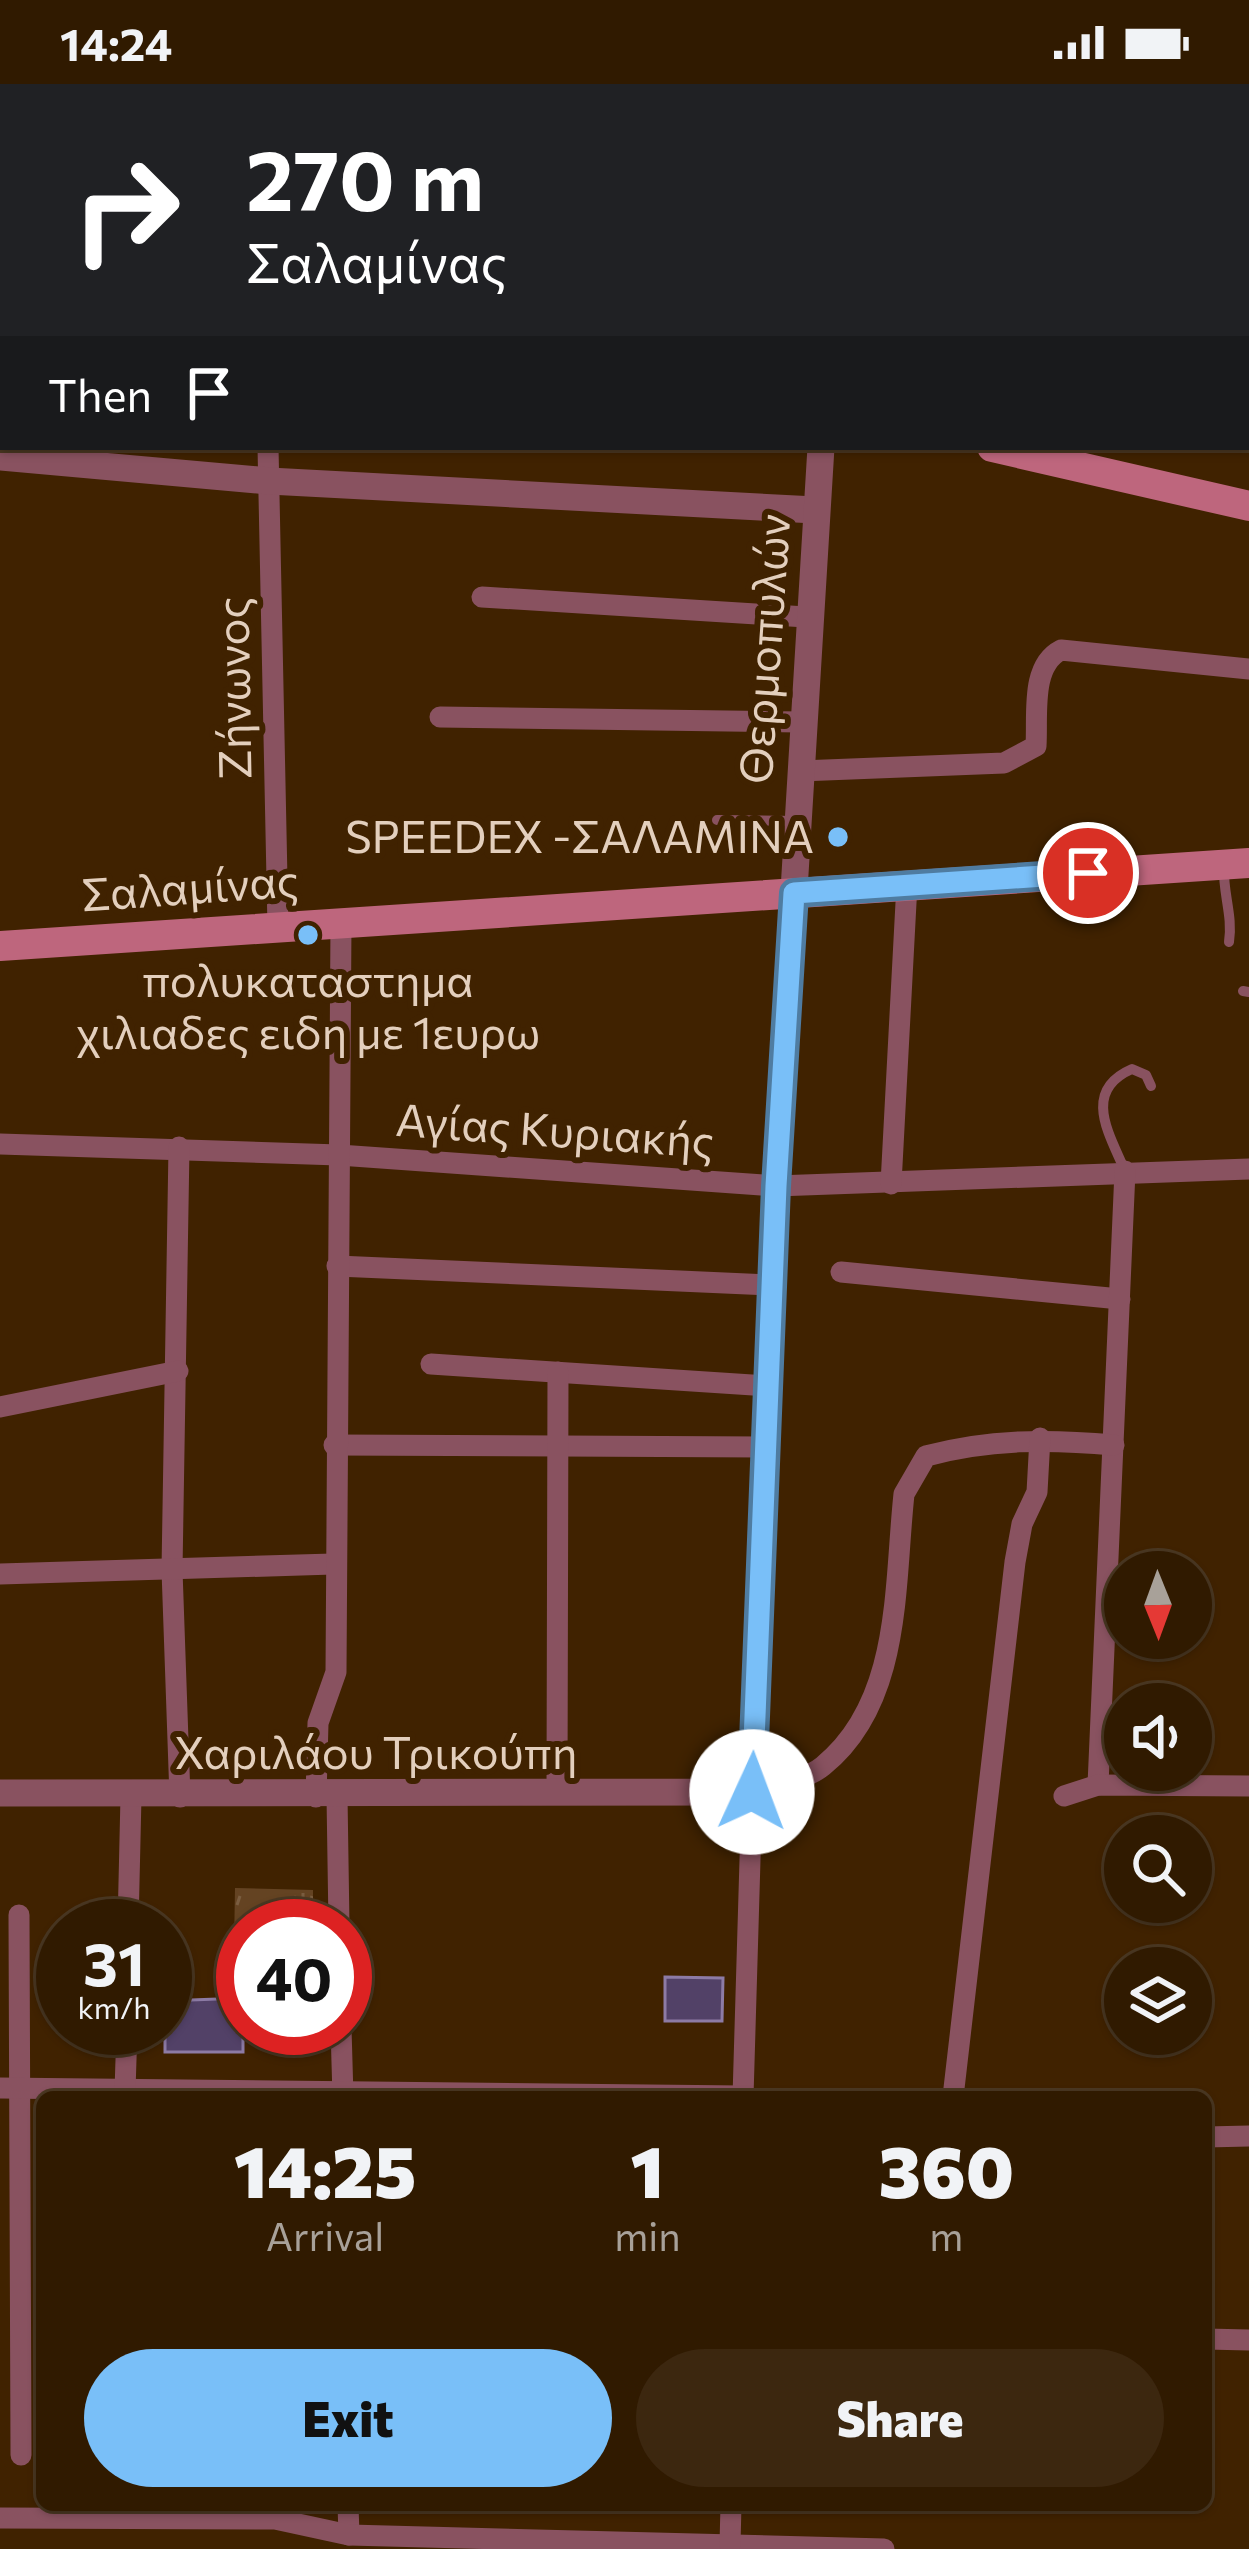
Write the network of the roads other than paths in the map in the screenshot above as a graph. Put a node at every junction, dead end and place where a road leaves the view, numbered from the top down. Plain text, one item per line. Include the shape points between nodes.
1 (268, 450) edge
2 (821, 450) edge
3 (1005, 450) edge
4 (0, 457) edge
5 (269, 481) junction
6 (1249, 506) edge
7 (815, 510) junction
8 (482, 596) dead end
9 (806, 617) junction
10 (1249, 669) edge
11 (440, 717) dead end
12 (802, 722) junction
13 (800, 771) junction
14 (717, 820) dead end
15 (795, 821) junction
16 (1236, 864) edge
17 (907, 884) junction
18 (794, 893) junction
19 (341, 923) junction
20 (278, 928) junction
21 (1229, 941) dead end
22 (0, 946) edge
23 (1151, 1086) dead end
24 (0, 1144) edge
25 (179, 1147) junction
26 (339, 1155) junction
27 (1249, 1169) edge
28 (1125, 1172) junction
29 (891, 1184) junction
30 (776, 1186) junction
31 (337, 1266) junction
32 (841, 1272) dead end
33 (772, 1285) junction
34 (1120, 1299) junction
35 (431, 1364) dead end
36 (178, 1371) junction
37 (558, 1372) junction
38 (768, 1386) junction
39 (0, 1407) edge
40 (1040, 1438) junction
41 (334, 1445) junction
42 (558, 1445) junction
43 (1114, 1445) junction
44 (767, 1447) junction
45 (333, 1564) junction
46 (172, 1570) junction
47 (0, 1574) edge
48 (1099, 1785) junction
49 (1249, 1786) edge
50 (752, 1792) junction
51 (0, 1793) edge
52 (557, 1794) junction
53 (131, 1796) junction
54 (1064, 1796) dead end
55 (180, 1797) junction
56 (326, 1797) junction
57 (129, 1899) edge
58 (336, 1899) edge
59 (20, 1915) dead end
60 (126, 2055) edge
61 (342, 2055) edge
62 (9, 2088) edge
63 (125, 2091) joint
64 (343, 2091) edge
65 (743, 2091) edge
66 (954, 2091) edge
67 (1249, 2136) edge
68 (1212, 2137) edge
69 (9, 2214) edge
70 (31, 2325) edge
71 (1212, 2339) edge
72 (1249, 2340) edge
73 (21, 2455) dead end
74 (349, 2511) edge
75 (731, 2511) edge
76 (0, 2518) edge
77 (349, 2535) junction
78 (385, 2542) edge
79 (730, 2545) junction
80 (703, 2547) edge
81 (870, 2549) edge
82 (884, 2549) edge

1 - 5 street, Ζήνωνος
2 - 7 street, Θερμοπυλών
3 - 6 main road
4 - 5 street
5 - 7 street
5 - 20 street, Ζήνωνος
7 - 9 street, Θερμοπυλών
8 - 9 street
9 - 12 street, Θερμοπυλών
10 - 13 street via 1061,650 1040,671 1036,746 1024,757
11 - 12 street
12 - 13 street, Θερμοπυλών
13 - 15 street, Θερμοπυλών
14 - 15 lane
15 - 18 street, Θερμοπυλών
16 - 17 main road, Σαλαμίνας
16 - 21 lane via 1223,893
17 - 18 main road, Σαλαμίνας
17 - 29 street
18 - 19 main road, Σαλαμίνας
18 - 30 street, Θερμοπυλών
19 - 20 main road, Σαλαμίνας
19 - 26 street
20 - 22 main road, Σαλαμίνας
23 - 28 lane via 1132,1069 1114,1076 1106,1092 1105,1134
24 - 25 street, Αγίας Κυριακής
25 - 26 street, Αγίας Κυριακής
25 - 36 street
26 - 30 street, Αγίας Κυριακής
26 - 31 street
27 - 28 street, Αγίας Κυριακής
28 - 29 street, Αγίας Κυριακής
28 - 34 street
29 - 30 street, Αγίας Κυριακής
30 - 33 street, Θερμοπυλών
31 - 33 street
31 - 41 street
32 - 34 street
33 - 38 street, Θερμοπυλών
34 - 43 street
35 - 37 street
36 - 39 street
36 - 46 street
37 - 38 street
37 - 42 street
38 - 44 street, Θερμοπυλών
40 - 43 street
40 - 50 street via 926,1456 904,1494 888,1653 862,1724 820,1769
40 - 66 street via 1037,1492 1015,1562
41 - 42 street
41 - 45 street
42 - 44 street
42 - 52 street
43 - 48 street
44 - 50 street, Θερμοπυλών
45 - 46 street
45 - 56 street via 336,1672 318,1723
46 - 47 street
46 - 55 street
48 - 49 street
48 - 54 street
50 - 52 street, Χαριλάου Τρικούπη
50 - 65 street
51 - 53 street, Χαριλάου Τρικούπη
52 - 56 street, Χαριλάου Τρικούπη
53 - 55 street, Χαριλάου Τρικούπη
53 - 57 street
55 - 56 street, Χαριλάου Τρικούπη
56 - 58 street
59 - 62 street
60 - 63 street
61 - 64 street
62 - 63 street
62 - 69 street
67 - 68 street
69 - 70 street
70 - 73 street
71 - 72 street
74 - 77 street
75 - 79 street
76 - 77 street via 275,2519
77 - 78 street
78 - 80 street
79 - 80 street
79 - 81 street
81 - 82 street

